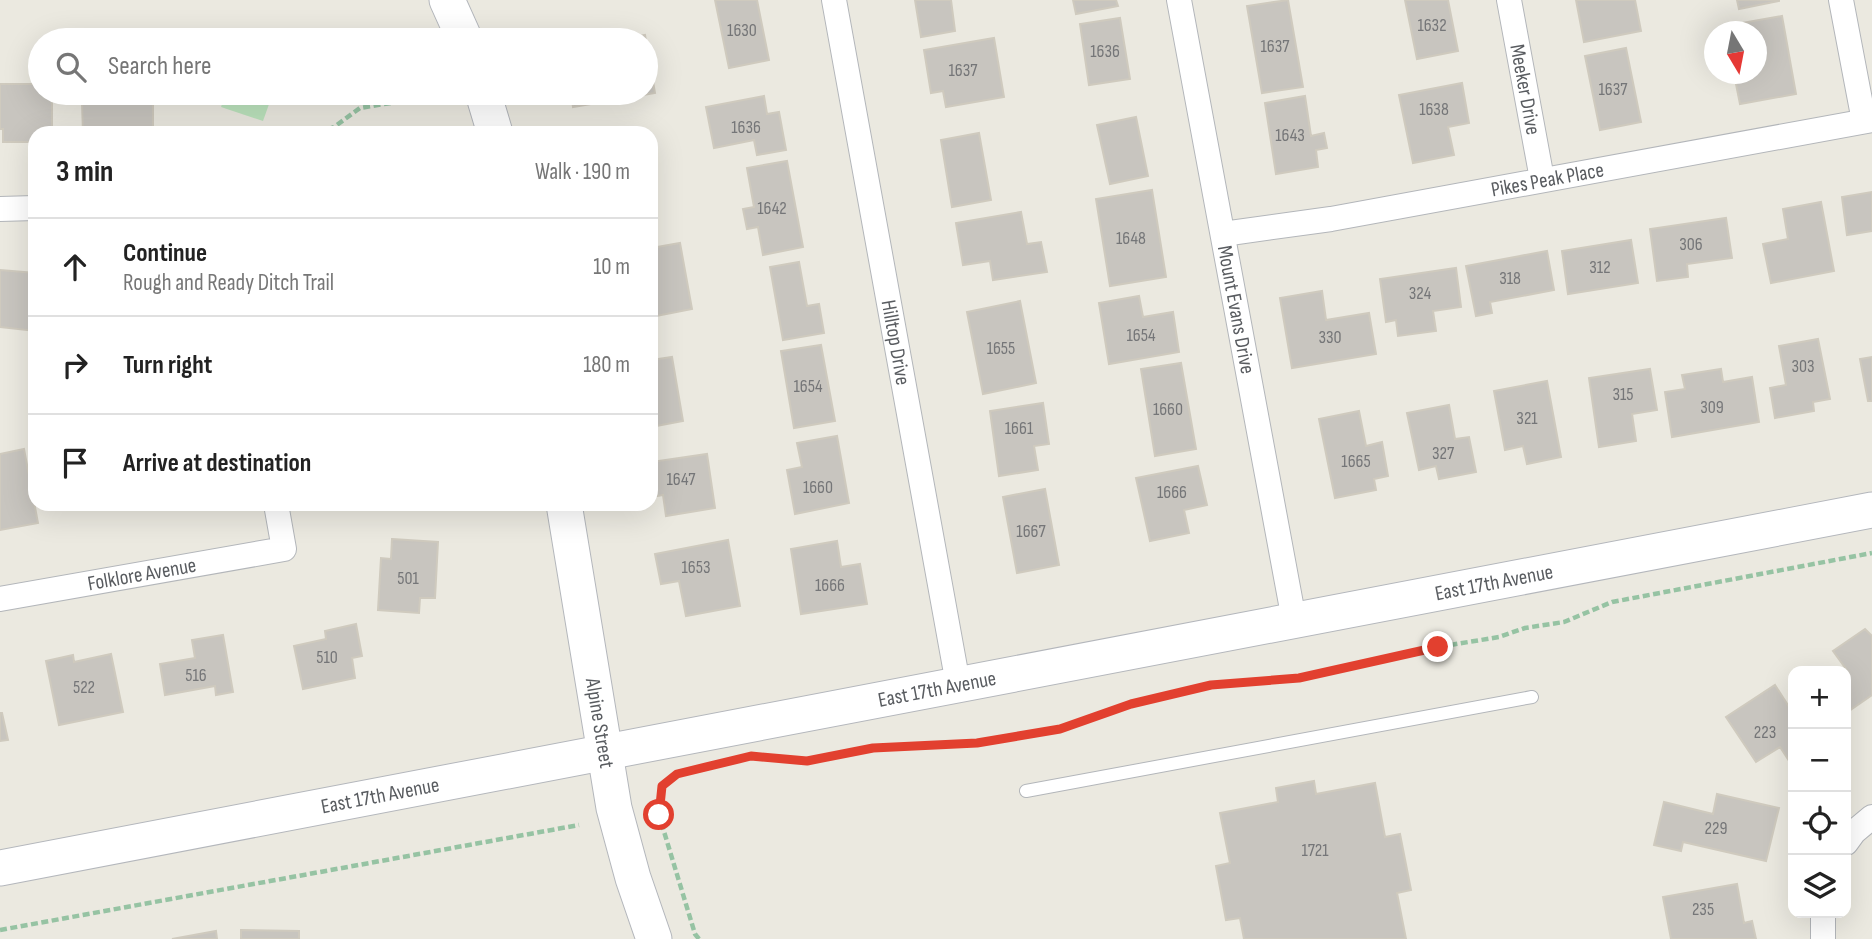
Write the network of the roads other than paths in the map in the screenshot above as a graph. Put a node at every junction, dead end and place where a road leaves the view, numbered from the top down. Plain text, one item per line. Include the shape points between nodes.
1 (447, 0) edge
2 (834, 0) edge
3 (1179, 0) edge
4 (1509, 0) edge
5 (1841, 0) edge
6 (460, 28) edge
7 (487, 105) edge
8 (1868, 121) edge
9 (493, 126) edge
10 (1542, 179) junction
11 (28, 208) edge
12 (0, 209) edge
13 (1223, 234) junction
14 (1872, 510) edge
15 (277, 511) edge
16 (565, 511) edge
17 (0, 599) edge
18 (1294, 620) junction
19 (958, 684) junction
20 (1532, 697) dead end
21 (604, 752) junction
22 (1026, 791) dead end
23 (1872, 817) edge
24 (1851, 836) edge
25 (0, 868) edge
26 (1822, 918) edge
27 (654, 939) edge
28 (1822, 939) edge

1 - 6 main road
2 - 19 street, Hilltop Drive
3 - 13 street, Mount Evans Drive
4 - 10 street, Meeker Drive
5 - 8 street
7 - 9 main road
8 - 10 street, Pikes Peak Place
10 - 13 street, Pikes Peak Place via 1331,219
11 - 12 street
13 - 18 street, Mount Evans Drive
14 - 18 main road, East 17th Avenue
15 - 17 street, Folklore Avenue via 284,549
16 - 21 main road, Alpine Street
18 - 19 main road, East 17th Avenue
19 - 21 main road, East 17th Avenue
20 - 22 lane
21 - 25 main road, East 17th Avenue
21 - 27 main road, Alpine Street via 614,808
23 - 24 street
26 - 28 street

